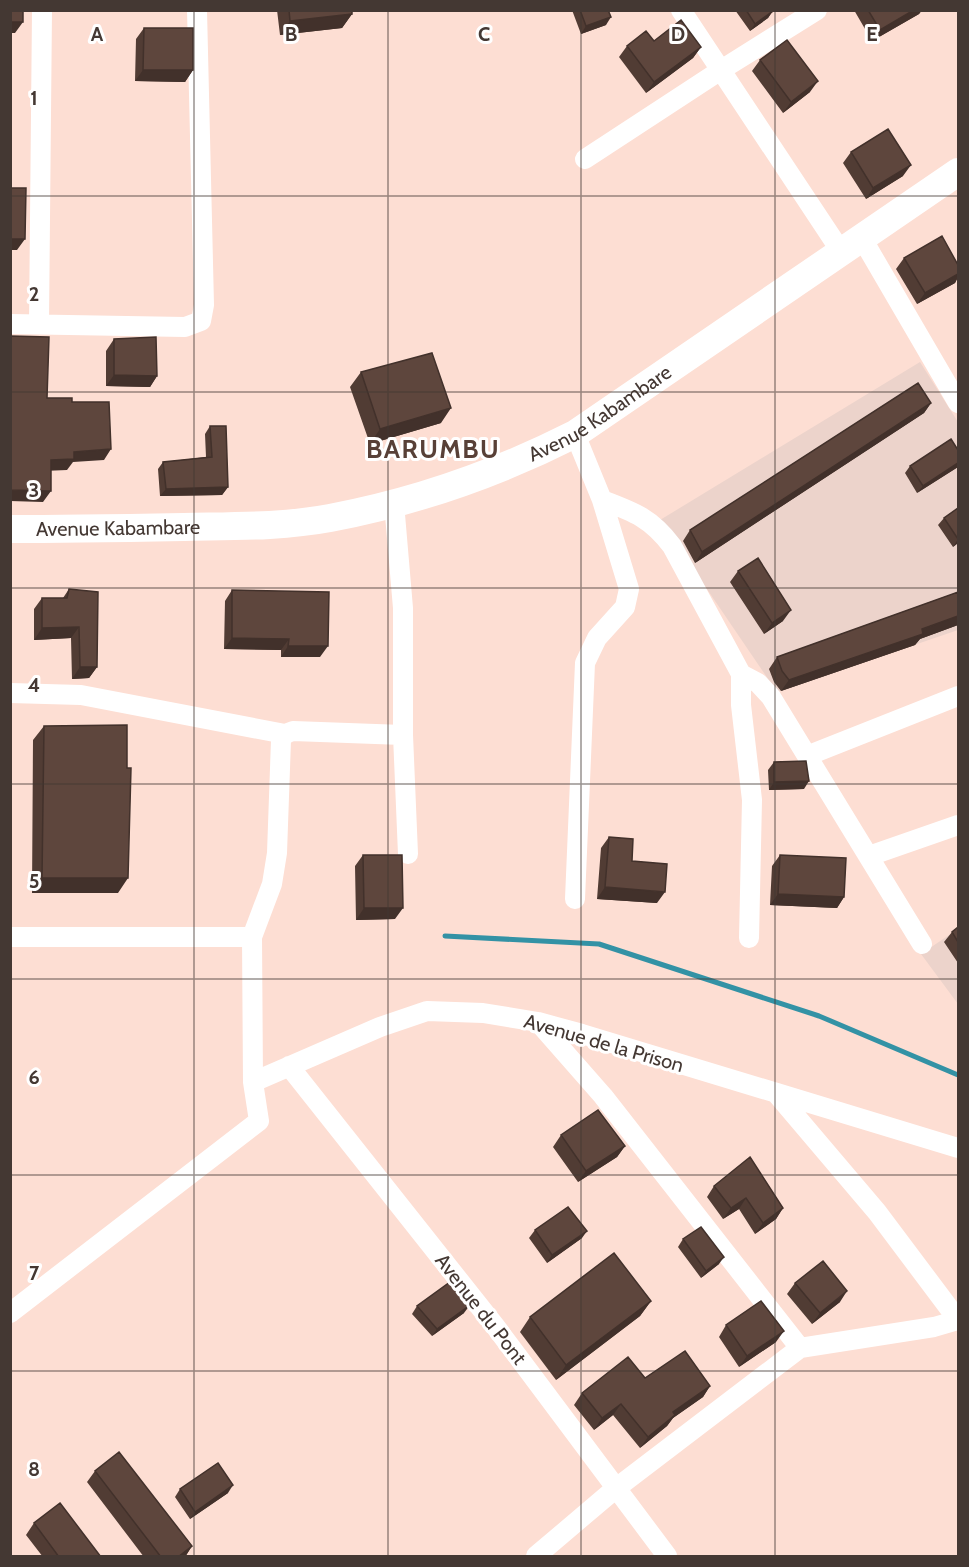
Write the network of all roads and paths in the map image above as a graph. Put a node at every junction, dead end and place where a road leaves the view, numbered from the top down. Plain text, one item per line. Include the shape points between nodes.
1 (42, 10) edge
2 (197, 10) edge
3 (681, 10) edge
4 (817, 10) edge
5 (721, 69) junction
6 (585, 159) dead end
7 (958, 172) edge
8 (852, 247) junction
9 (10, 324) edge
10 (39, 324) junction
11 (958, 403) edge
12 (575, 434) junction
13 (602, 500) junction
14 (394, 503) junction
15 (10, 529) edge
16 (741, 674) junction
17 (10, 693) edge
18 (958, 696) edge
19 (285, 734) junction
20 (403, 735) junction
21 (809, 755) junction
22 (958, 825) edge
23 (408, 855) dead end
24 (869, 856) junction
25 (575, 899) dead end
26 (10, 937) edge
27 (252, 937) junction
28 (749, 938) dead end
29 (922, 944) dead end
30 (538, 1022) junction
31 (289, 1066) junction
32 (253, 1082) junction
33 (776, 1093) junction
34 (958, 1148) edge
35 (10, 1312) edge
36 (958, 1320) edge
37 (800, 1348) junction
38 (615, 1489) junction
39 (536, 1557) edge
40 (667, 1557) edge

1 - 10 street
2 - 10 street via 204,305 201,321 185,327
3 - 5 street
4 - 5 street
5 - 6 street
5 - 8 street
7 - 8 main road, Avenue Kabambare
8 - 11 street
8 - 12 main road, Avenue Kabambare
9 - 10 street
12 - 13 street
12 - 14 main road, Avenue Kabambare via 478,477
13 - 16 street via 641,515 658,527
13 - 25 street via 629,589 625,607 597,638 585,663
14 - 15 main road, Avenue Kabambare via 329,518 262,526
14 - 20 street via 403,608
16 - 21 street via 758,683 771,697
16 - 28 street via 752,800
17 - 19 street via 81,695
18 - 21 street
19 - 20 street via 293,731
19 - 27 street via 280,740 277,853 272,884
20 - 23 street
21 - 24 street
22 - 24 street
24 - 29 street
26 - 27 street
27 - 32 street
30 - 31 street, Avenue de la Prison via 483,1013 427,1011
30 - 33 street, Avenue de la Prison
30 - 37 street via 603,1096
31 - 32 street, Avenue de la Prison
31 - 38 street, Avenue du Pont via 495,1326
32 - 35 street via 259,1121 253,1128
33 - 34 street, Avenue de la Prison
33 - 36 street via 877,1212
36 - 37 street
37 - 38 street
38 - 39 street
38 - 40 street, Avenue du Pont

